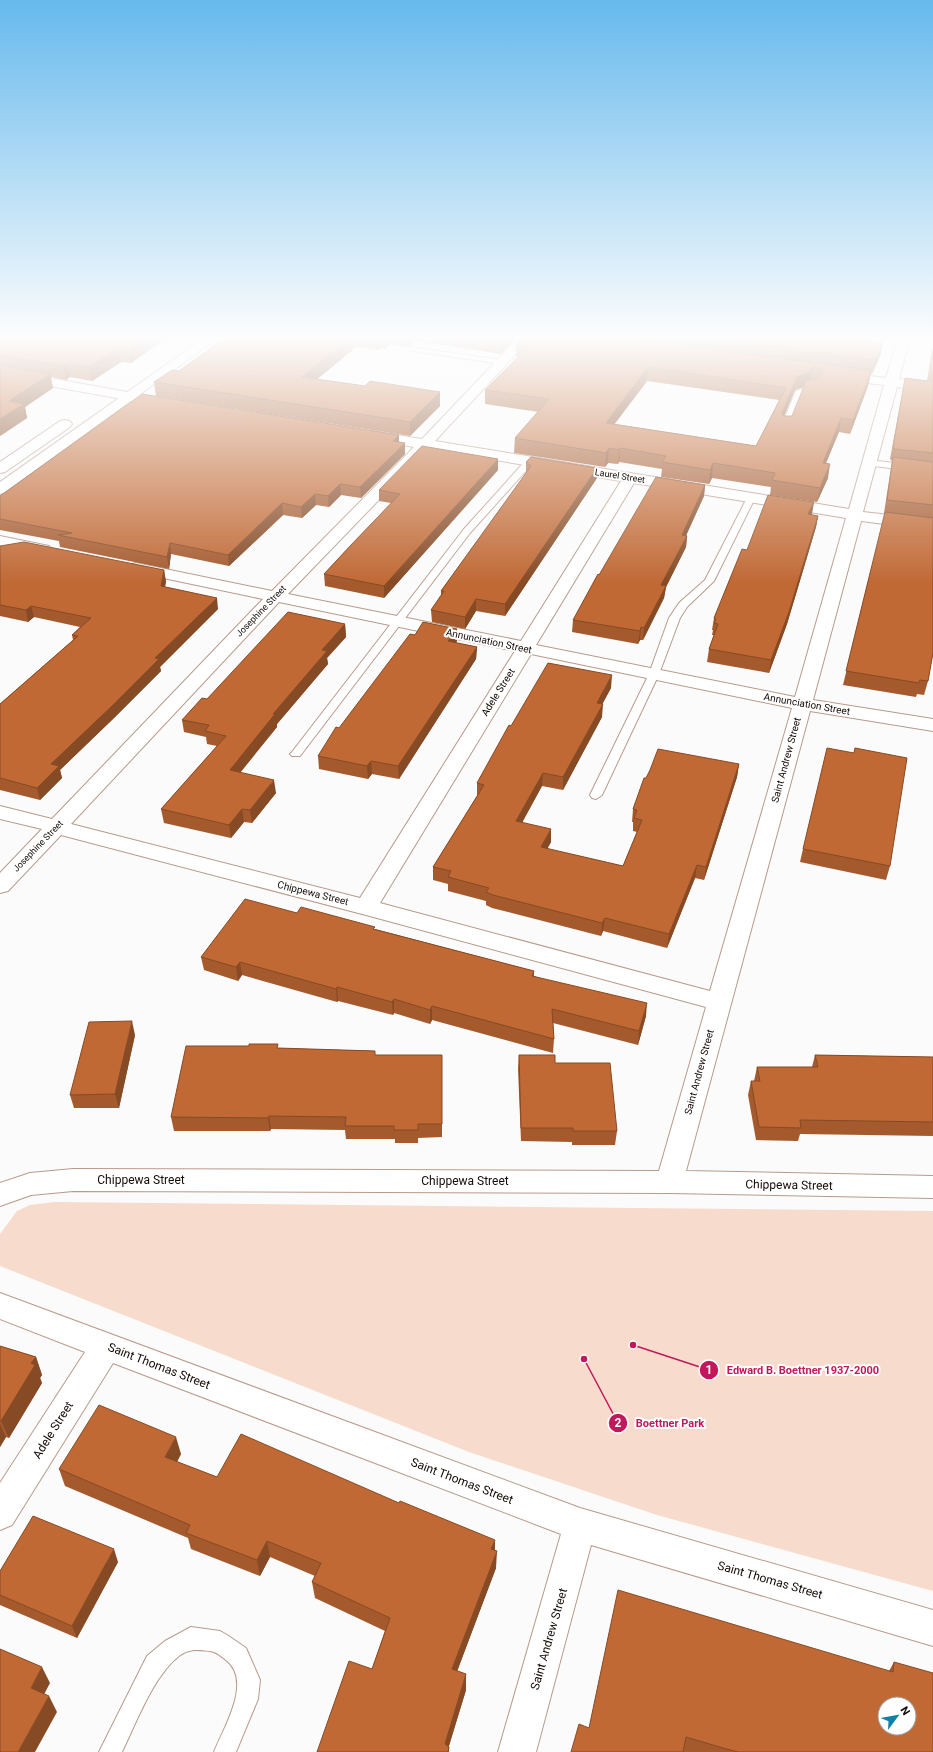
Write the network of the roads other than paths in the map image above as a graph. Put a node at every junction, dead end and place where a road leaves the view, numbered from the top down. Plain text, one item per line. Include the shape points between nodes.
1 (72, 420) edge
2 (97, 420) edge
3 (448, 420) edge
4 (788, 420) edge
5 (880, 420) edge
6 (785, 427) edge
7 (355, 433) edge
8 (425, 444) junction
9 (530, 461) junction
10 (868, 463) junction
11 (0, 469) edge
12 (933, 470) edge
13 (630, 478) junction
14 (0, 489) edge
15 (751, 498) junction
16 (854, 515) junction
17 (933, 525) edge
18 (0, 541) edge
19 (61, 553) edge
20 (122, 566) edge
21 (275, 597) junction
22 (399, 622) junction
23 (525, 648) junction
24 (654, 674) junction
25 (801, 704) junction
26 (933, 725) edge
27 (296, 754) dead end
28 (596, 796) dead end
29 (0, 812) edge
30 (56, 827) junction
31 (0, 886) edge
32 (366, 906) junction
33 (719, 1002) junction
34 (669, 1182) junction
35 (933, 1188) edge
36 (0, 1195) edge
37 (0, 1306) edge
38 (106, 1346) junction
39 (0, 1513) edge
40 (580, 1525) junction
41 (933, 1628) edge
42 (110, 1752) edge
43 (225, 1752) edge
44 (517, 1752) edge

1 - 11 street
2 - 14 street
3 - 8 street, Josephine Street
4 - 6 lane
5 - 10 street, Saint Andrew Street
7 - 8 street, Laurel Street
8 - 9 street, Laurel Street
8 - 21 street, Josephine Street
9 - 13 street, Laurel Street
9 - 22 lane via 467,531
10 - 12 lane
10 - 16 street, Saint Andrew Street
13 - 15 street, Laurel Street
13 - 23 street, Adele Street
15 - 16 street, Laurel Street
15 - 24 lane via 708,582 682,606 659,654
16 - 17 street, Laurel Street
16 - 25 street, Saint Andrew Street
18 - 19 street
20 - 21 street, Annunciation Street
21 - 22 street, Annunciation Street
21 - 30 street, Josephine Street
22 - 23 street, Annunciation Street
22 - 27 lane
23 - 24 street, Annunciation Street
23 - 32 street, Adele Street
24 - 25 street, Annunciation Street
24 - 28 lane
25 - 26 street, Annunciation Street
25 - 33 street, Saint Andrew Street
29 - 30 street, Chippewa Street
30 - 31 street, Josephine Street
30 - 32 street, Chippewa Street
32 - 33 street, Chippewa Street
33 - 34 street, Saint Andrew Street
34 - 35 street, Chippewa Street
34 - 36 street, Chippewa Street via 73,1180 30,1184
37 - 38 street, Saint Thomas Street
38 - 39 street, Adele Street
38 - 40 street, Saint Thomas Street
40 - 41 street, Saint Thomas Street
40 - 44 street, Saint Andrew Street
42 - 43 lane via 155,1664 172,1648 191,1638 220,1642 238,1656 249,1680 248,1699

